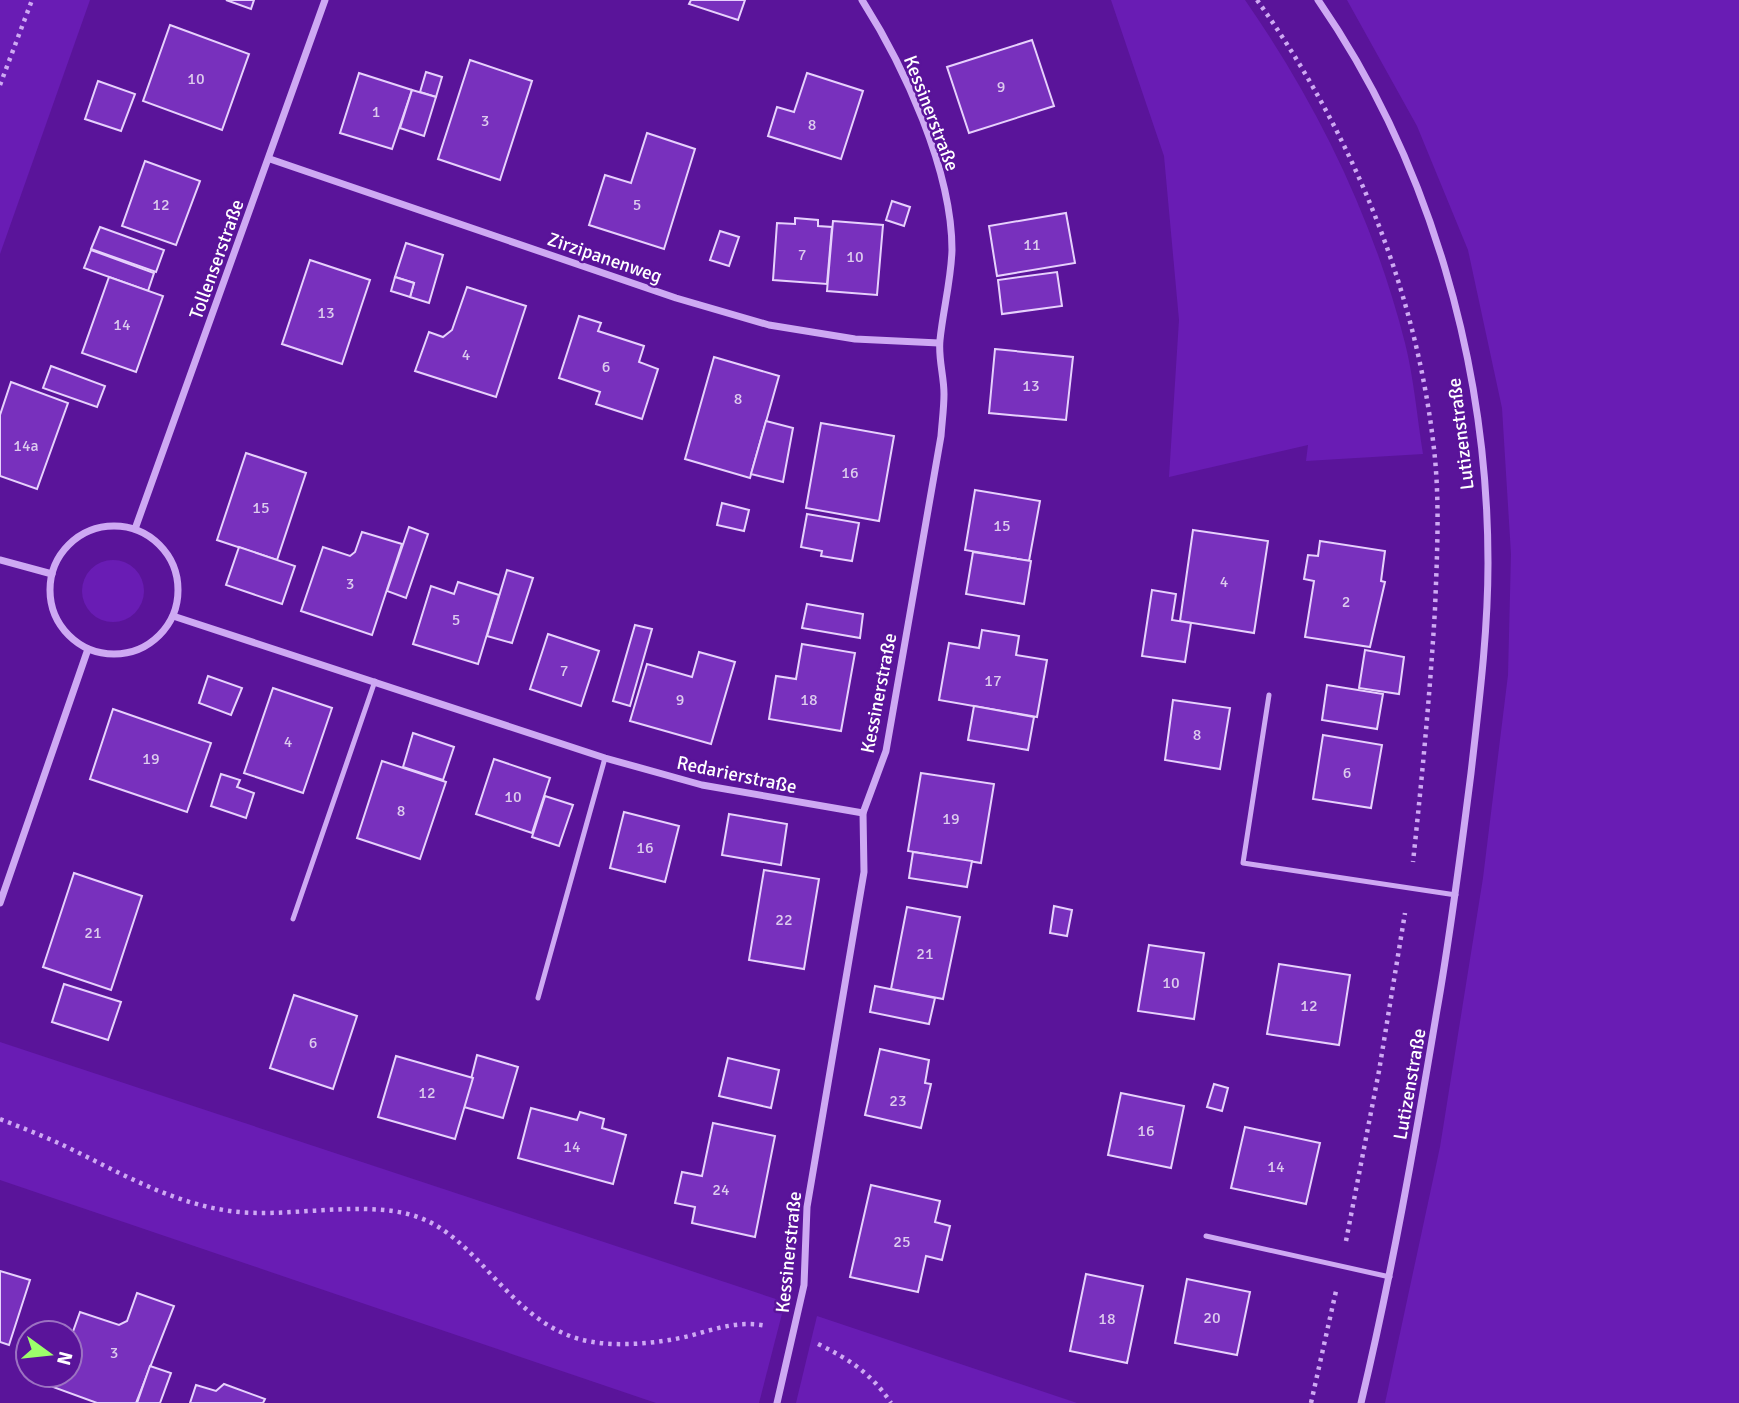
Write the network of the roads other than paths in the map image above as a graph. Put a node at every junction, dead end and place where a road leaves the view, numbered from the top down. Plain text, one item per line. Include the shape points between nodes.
1 (325, 0) edge
2 (862, 0) edge
3 (1318, 0) edge
4 (270, 159) junction
5 (939, 343) junction
6 (135, 529) junction
7 (0, 560) edge
8 (52, 574) junction
9 (173, 616) junction
10 (88, 649) junction
11 (375, 680) junction
12 (1269, 695) dead end
13 (605, 758) junction
14 (863, 813) junction
15 (1456, 895) junction
16 (0, 903) edge
17 (293, 919) dead end
18 (538, 998) dead end
19 (1206, 1236) dead end
20 (1390, 1277) junction
21 (777, 1403) edge
22 (1361, 1403) edge

1 - 4 street, Tollenserstraße
2 - 5 street, Kessinerstraße via 892,53 929,141 945,195 952,247
3 - 15 street, Lutizenstraße via 1342,34 1394,130 1432,230 1466,353 1480,446 1488,561 1483,674
4 - 5 street, Zirzipanenweg via 769,325 855,339
4 - 6 street, Tollenserstraße
5 - 14 street, Kessinerstraße via 944,393 941,436 886,751
6 - 8 street via 94,528 75,538 60,554
6 - 9 street via 154,539 177,574
7 - 8 street
8 - 10 street via 53,610 72,640
9 - 10 street via 163,633 147,646 108,655
9 - 11 street, Redarierstraße
10 - 16 street
11 - 13 street, Redarierstraße
11 - 17 lane
12 - 15 lane via 1243,863
13 - 14 street, Redarierstraße via 702,785
13 - 18 lane
14 - 21 street, Kessinerstraße via 864,872 807,1207 804,1284
15 - 20 street, Lutizenstraße
19 - 20 lane
20 - 22 street, Lutizenstraße

